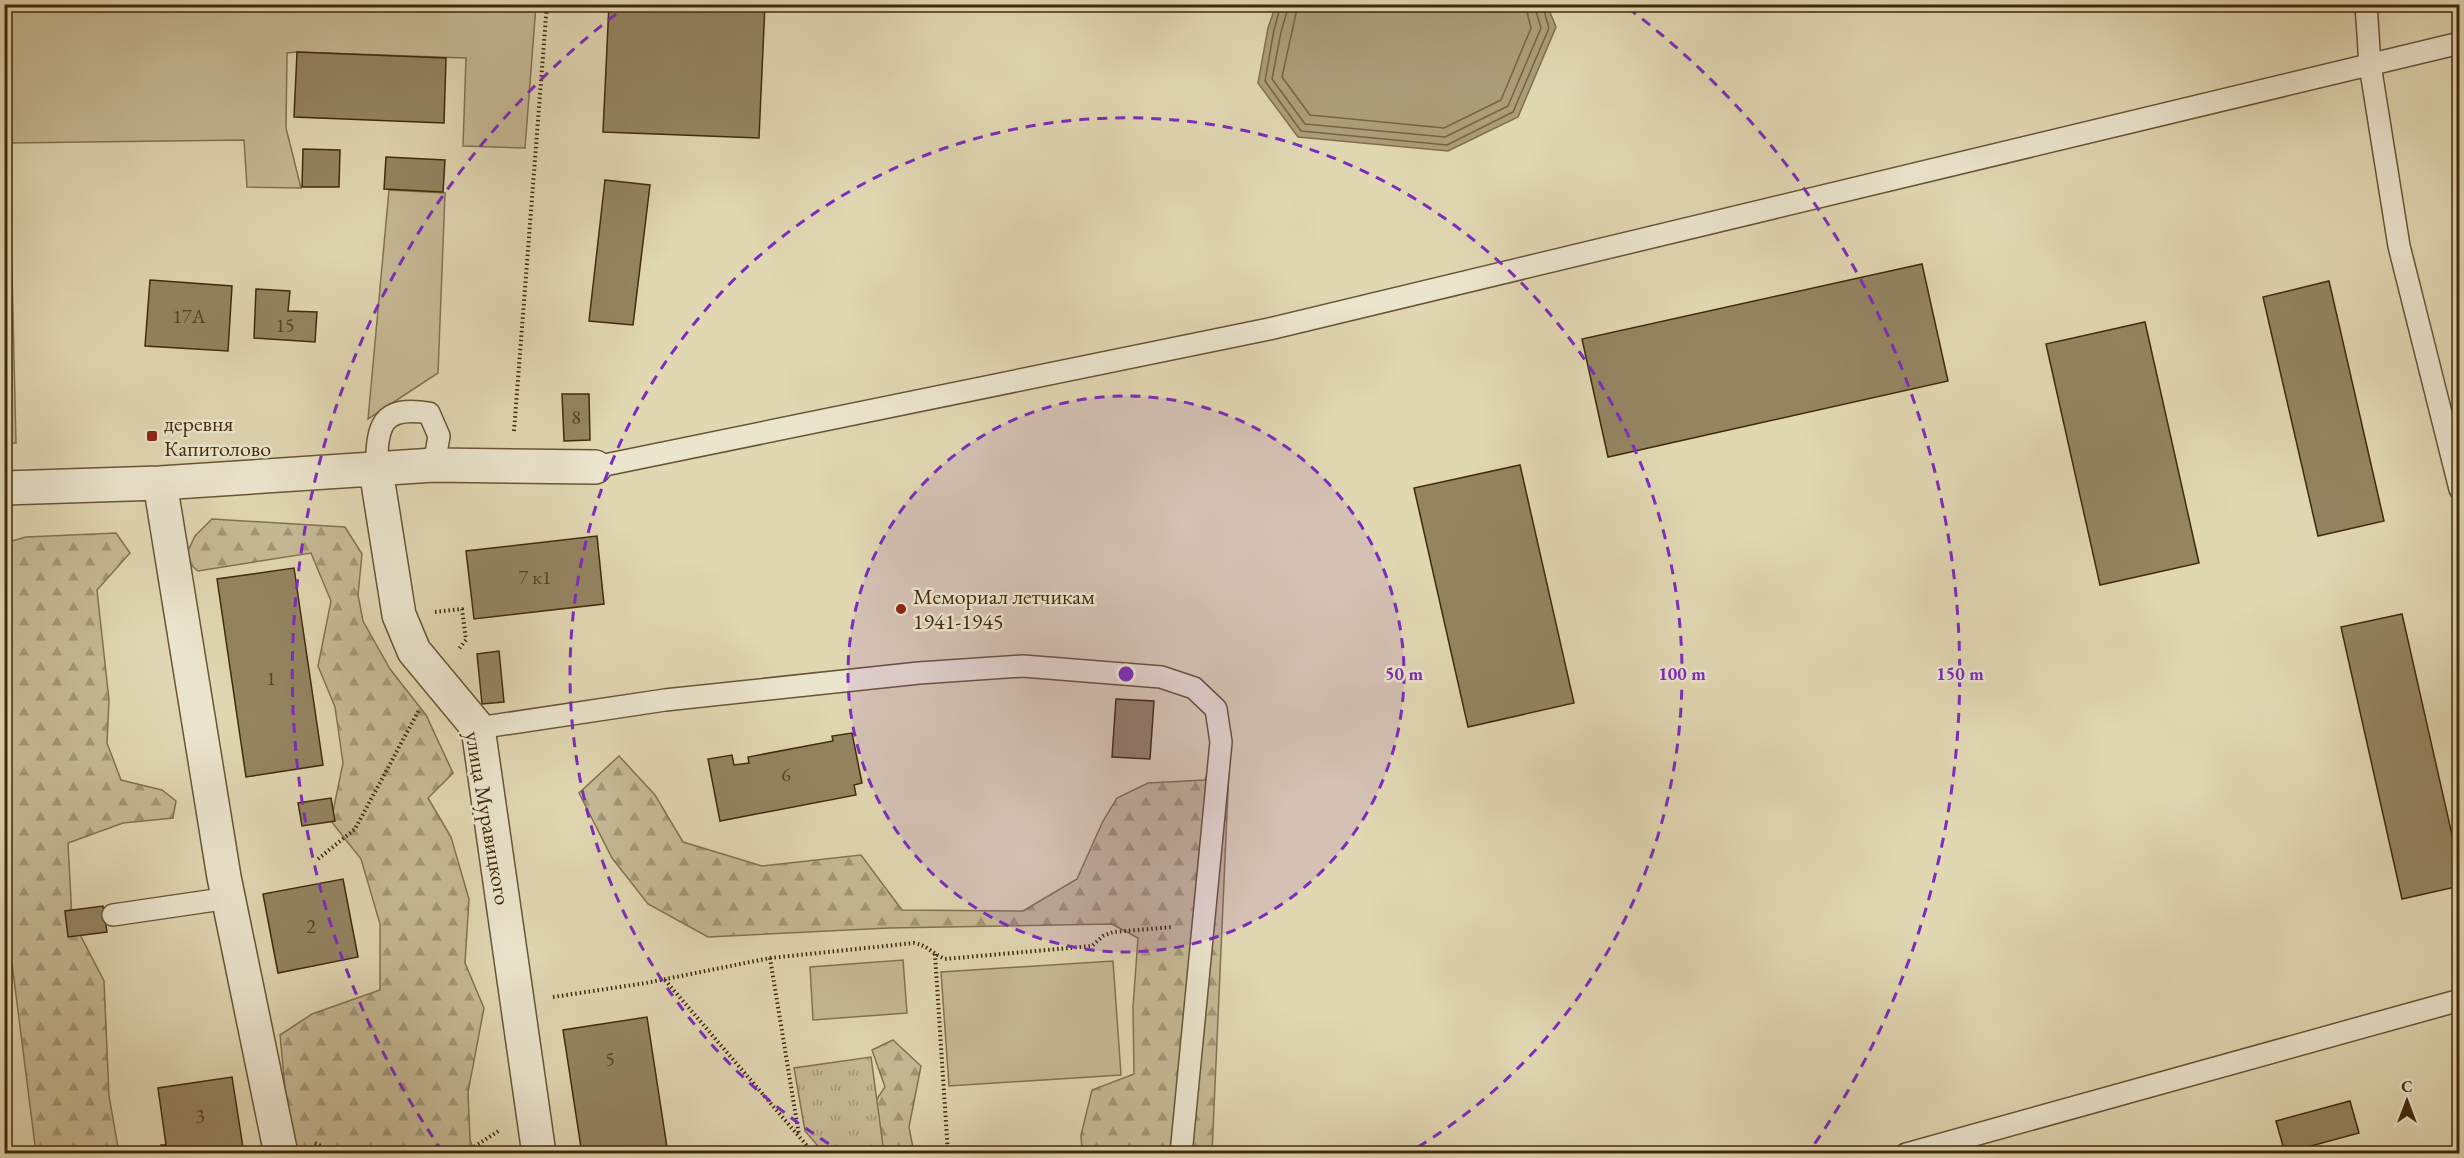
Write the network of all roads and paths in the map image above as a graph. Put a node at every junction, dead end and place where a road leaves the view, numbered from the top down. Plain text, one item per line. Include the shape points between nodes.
1 (547, 4) edge
2 (2366, 4) edge
3 (2460, 43) edge
4 (2370, 64) junction
5 (434, 465) junction
6 (512, 465) junction
7 (595, 467) joint
8 (376, 470) junction
9 (160, 483) junction
10 (4, 488) edge
11 (2460, 489) edge
12 (436, 677) junction
13 (478, 728) junction
14 (318, 859) dead end
15 (229, 898) junction
16 (113, 915) dead end
17 (1203, 925) junction
18 (935, 954) junction
19 (770, 958) junction
20 (664, 979) junction
21 (2460, 1000) edge
22 (518, 1003) junction
23 (799, 1136) junction
24 (281, 1154) edge
25 (539, 1154) edge
26 (814, 1154) edge
27 (948, 1154) edge
28 (1181, 1154) edge
29 (1906, 1154) edge

1 - 6 path
2 - 4 lane
3 - 4 lane
4 - 7 lane via 1269,328
4 - 11 lane via 2400,246
5 - 6 street
5 - 8 street
5 - 8 lane via 439,436 429,413 409,410 387,418 378,433
6 - 7 street
8 - 9 street
8 - 12 street, улица Муравицкого via 399,615 414,651
9 - 10 street
9 - 15 street
12 - 13 street, улица Муравицкого
12 - 14 path via 355,829
13 - 17 lane via 665,700 919,672 1023,666 1161,677 1194,688 1216,709 1221,742
13 - 22 street, улица Муравицкого
15 - 16 lane
15 - 24 street
17 - 18 path via 1113,932 1092,946 945,959
17 - 28 lane
18 - 19 path via 925,945 914,943
18 - 27 path
19 - 20 path
19 - 23 path
20 - 22 path
20 - 23 path
21 - 29 lane
22 - 25 street, улица Муравицкого
23 - 26 path

